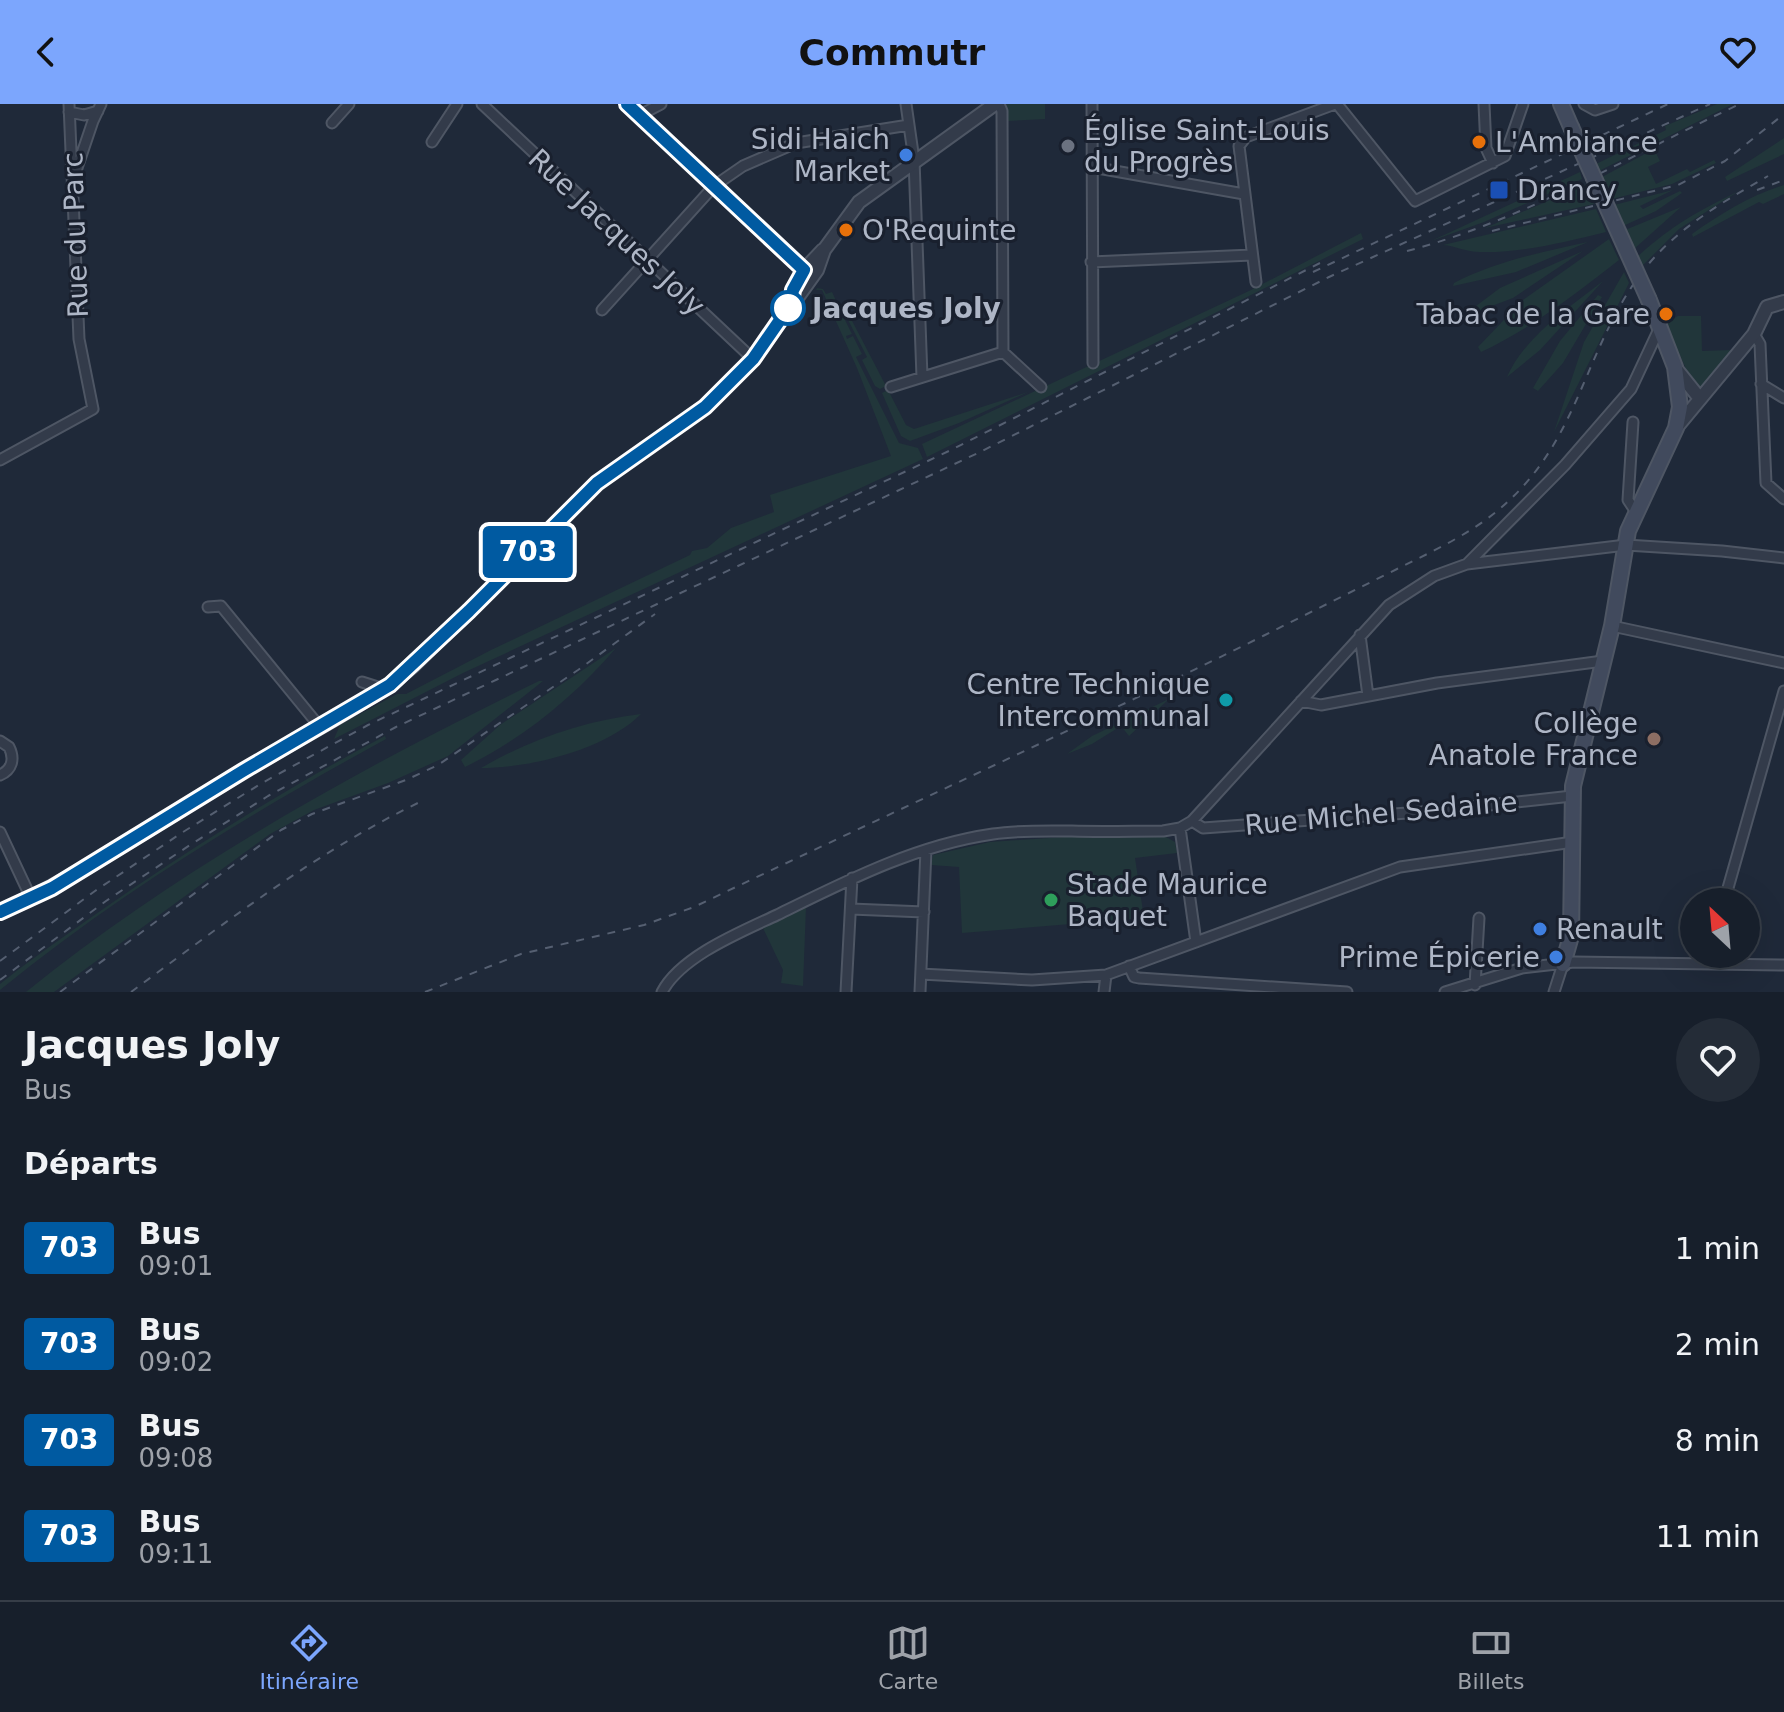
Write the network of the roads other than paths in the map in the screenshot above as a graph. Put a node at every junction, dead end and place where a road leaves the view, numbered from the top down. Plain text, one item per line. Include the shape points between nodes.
1 (349, 104) edge
2 (457, 104) edge
3 (482, 104) edge
4 (627, 104) edge
5 (661, 104) edge
6 (906, 104) edge
7 (1092, 104) edge
8 (1336, 104) edge
9 (1484, 104) edge
10 (1523, 104) edge
11 (1561, 104) edge
12 (1613, 104) edge
13 (994, 105) edge
14 (1587, 105) edge
15 (100, 107) edge
16 (69, 108) edge
17 (640, 115) junction
18 (332, 123) dead end
19 (909, 125) junction
20 (432, 142) dead end
21 (914, 160) junction
22 (1493, 163) junction
23 (1092, 167) junction
24 (73, 181) junction
25 (714, 186) junction
26 (1244, 194) junction
27 (1252, 255) junction
28 (646, 259) junction
29 (1091, 262) junction
30 (808, 274) junction
31 (1256, 282) dead end
32 (1784, 302) edge
33 (602, 310) dead end
34 (1660, 327) junction
35 (1754, 334) junction
36 (1003, 352) junction
37 (753, 359) junction
38 (1093, 363) dead end
39 (1675, 367) junction
40 (922, 377) junction
41 (1761, 384) junction
42 (891, 387) dead end
43 (1041, 387) dead end
44 (1700, 395) junction
45 (1784, 398) edge
46 (1686, 406) junction
47 (1633, 422) dead end
48 (0, 460) edge
49 (1784, 499) edge
50 (1636, 512) junction
51 (1626, 545) junction
52 (1784, 558) edge
53 (1467, 564) junction
54 (208, 607) dead end
55 (1612, 626) junction
56 (1360, 635) junction
57 (1603, 661) junction
58 (1784, 663) edge
59 (362, 682) dead end
60 (384, 689) junction
61 (1784, 691) edge
62 (1368, 696) junction
63 (1301, 701) junction
64 (320, 727) junction
65 (0, 741) edge
66 (0, 775) edge
67 (1572, 796) junction
68 (1192, 821) junction
69 (1180, 828) junction
70 (0, 832) edge
71 (1573, 842) junction
72 (926, 850) junction
73 (852, 878) junction
74 (1728, 888) edge
75 (31, 898) junction
76 (851, 909) junction
77 (0, 912) edge
78 (924, 912) junction
79 (1479, 918) dead end
80 (1196, 942) junction
81 (1680, 960) edge
82 (1760, 963) edge
83 (1563, 964) junction
84 (1784, 965) edge
85 (1129, 966) junction
86 (921, 974) junction
87 (1106, 975) junction
88 (1475, 985) junction
89 (662, 992) edge
90 (846, 992) edge
91 (920, 992) edge
92 (1104, 992) edge
93 (1347, 992) edge
94 (1445, 992) edge
95 (1554, 992) edge

1 - 18 street
2 - 20 street
3 - 28 street, Rue Jacques Joly
4 - 17 street
5 - 17 street
6 - 19 street
7 - 23 street
8 - 22 street via 1415,201
8 - 26 street via 1241,140
9 - 22 street via 1486,148
10 - 22 street via 1505,156
11 - 34 main road, bridge
12 - 14 street via 1595,110
13 - 21 street
13 - 36 street via 1002,111
15 - 16 street via 84,115
15 - 24 street
16 - 24 street, Rue du Parc
17 - 25 street
19 - 21 street
19 - 25 street via 796,143 743,166
21 - 30 street via 859,202
21 - 40 street
23 - 26 street
23 - 29 street
24 - 48 street, Rue du Parc via 77,305 93,409
25 - 28 street
25 - 30 street
26 - 27 street
27 - 29 street
27 - 31 street
28 - 33 street
28 - 37 street, Rue Jacques Joly
29 - 38 street
30 - 37 street
32 - 35 street via 1767,307
34 - 39 main road
34 - 53 street via 1631,389 1610,415
35 - 41 street via 1760,344
35 - 44 street
36 - 40 street
36 - 43 street
37 - 60 street via 705,407 597,483
39 - 44 street
39 - 46 main road
40 - 42 street
41 - 45 street
41 - 49 street via 1766,483
44 - 46 street
46 - 50 main road
47 - 50 street via 1628,500
50 - 51 main road
51 - 52 street
51 - 53 street
51 - 55 main road
53 - 56 street via 1405,593
54 - 64 street via 221,606
55 - 57 main road
55 - 58 street
56 - 62 street
56 - 63 street
57 - 62 street
57 - 67 main road
59 - 60 street
60 - 64 street
61 - 74 street
62 - 63 street via 1321,705
63 - 68 street
64 - 75 street
65 - 66 street via 9,747 13,760
67 - 68 street, Rue Michel Sedaine via 1203,828
67 - 71 main road
68 - 69 street
69 - 72 street via 1021,830
69 - 80 street
70 - 75 street
71 - 80 street via 1400,867
71 - 83 main road via 1571,936
72 - 73 street
72 - 78 street
73 - 76 street
73 - 89 street via 707,951 675,974
75 - 77 street
76 - 78 street
76 - 90 street
78 - 86 street
79 - 88 street
80 - 85 street
81 - 83 street
82 - 84 street
83 - 88 street via 1522,968
83 - 95 street
85 - 87 street
85 - 93 street via 1139,978
86 - 87 street via 1032,980
86 - 91 street
87 - 92 street
88 - 94 street

